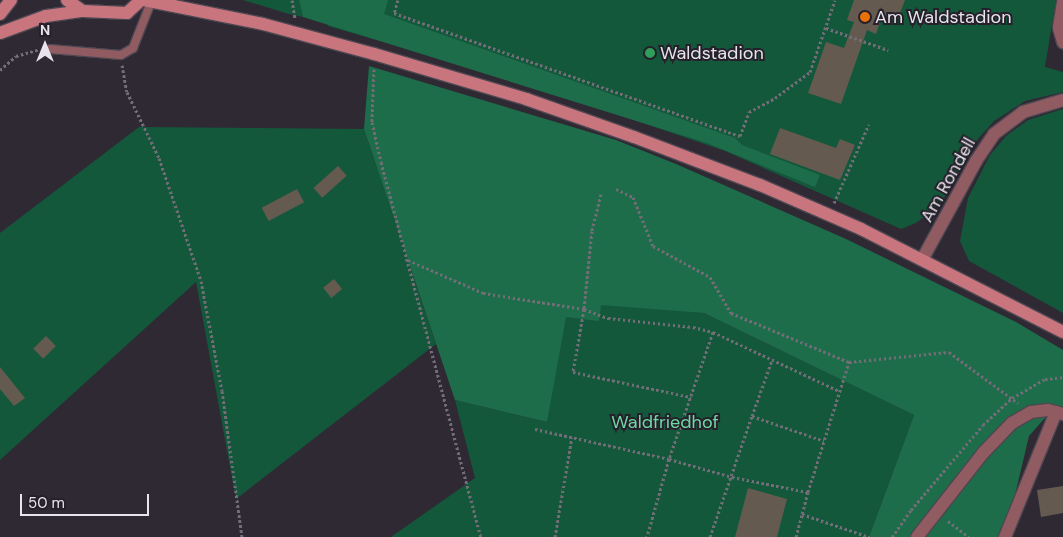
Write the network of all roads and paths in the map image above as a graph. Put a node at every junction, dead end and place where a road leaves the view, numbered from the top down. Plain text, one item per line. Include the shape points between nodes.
1 (11, 0) edge
2 (67, 0) edge
3 (145, 0) edge
4 (292, 0) edge
5 (398, 0) edge
6 (835, 0) edge
7 (1063, 2) edge
8 (83, 11) junction
9 (0, 14) edge
10 (295, 18) dead end
11 (826, 28) junction
12 (0, 33) edge
13 (1063, 42) edge
14 (50, 48) joint
15 (888, 50) dead end
16 (121, 54) junction
17 (374, 54) junction
18 (0, 70) edge
19 (1063, 100) edge
20 (869, 124) dead end
21 (616, 189) dead end
22 (600, 194) dead end
23 (834, 203) dead end
24 (923, 258) junction
25 (407, 259) junction
26 (584, 309) junction
27 (713, 332) junction
28 (1063, 332) edge
29 (772, 360) junction
30 (849, 362) junction
31 (839, 391) junction
32 (691, 397) junction
33 (1031, 412) junction
34 (1060, 413) edge
35 (752, 416) junction
36 (536, 429) dead end
37 (572, 437) junction
38 (824, 441) junction
39 (670, 459) junction
40 (732, 477) junction
41 (808, 492) junction
42 (936, 512) junction
43 (802, 514) junction
44 (242, 537) edge
45 (481, 537) edge
46 (555, 537) edge
47 (647, 537) edge
48 (710, 537) edge
49 (796, 537) edge
50 (869, 537) edge
51 (917, 537) edge
52 (969, 537) edge
53 (1005, 537) edge

1 - 9 main road
2 - 8 main road
3 - 8 main road via 127,13
3 - 16 lane via 132,48
3 - 17 main road via 263,24
4 - 10 path
5 - 11 path via 394,13 740,136 749,112 775,98 810,72
6 - 11 path
7 - 13 street via 1059,28
8 - 12 main road via 34,19
11 - 15 path
14 - 16 lane
14 - 18 path via 24,52
16 - 44 path via 122,77 159,158 201,281 222,391
17 - 24 main road via 526,99 700,161
17 - 25 path via 372,122
19 - 24 street, Am Rondell via 1023,112 994,134
20 - 23 path
21 - 30 path via 633,197 653,246 710,277 731,314
22 - 26 path via 592,231
24 - 28 main road
25 - 26 path via 483,293
25 - 45 path
26 - 27 path via 608,318
26 - 32 path via 573,372
27 - 29 path
27 - 32 path
29 - 31 path
29 - 35 path
30 - 31 path
30 - 33 path via 949,352
31 - 38 path
32 - 39 path
33 - 34 street
33 - 42 street via 1019,417 999,436
34 - 53 street
35 - 38 path
35 - 40 path
36 - 37 path
37 - 39 path
37 - 46 path
38 - 41 path
39 - 40 path
39 - 47 path
40 - 41 path
40 - 48 path
41 - 43 path
42 - 51 street
42 - 52 path
43 - 49 path
43 - 50 path

